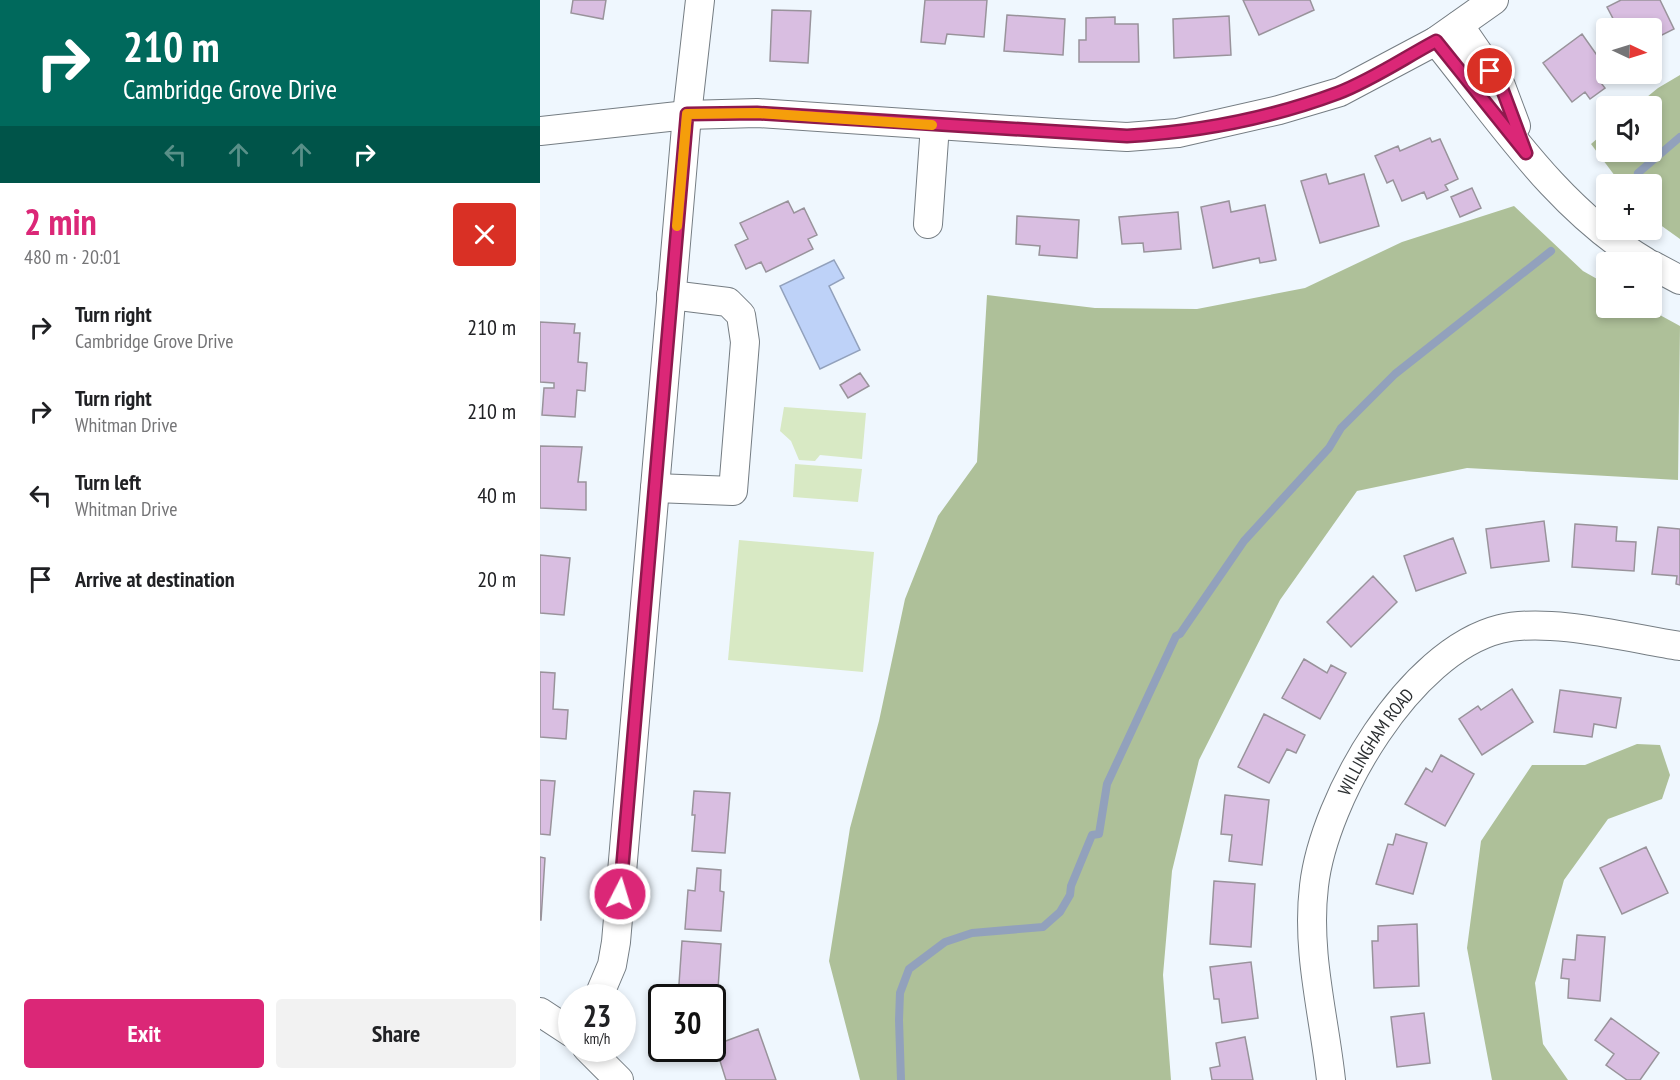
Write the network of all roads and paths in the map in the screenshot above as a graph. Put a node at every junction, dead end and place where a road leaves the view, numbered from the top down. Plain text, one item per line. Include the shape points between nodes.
1 (700, 0) edge
2 (1494, 0) edge
3 (1459, 25) junction
4 (1436, 41) junction
5 (687, 114) junction
6 (935, 125) junction
7 (540, 131) edge
8 (1526, 153) junction
9 (928, 224) dead end
10 (1632, 252) edge
11 (1662, 271) edge
12 (1680, 280) edge
13 (671, 295) junction
14 (655, 489) junction
15 (1680, 646) edge
16 (604, 984) edge
17 (540, 1012) edge
18 (558, 1024) edge
19 (601, 1062) edge
20 (619, 1080) edge
21 (1331, 1080) edge

1 - 5 street
2 - 3 street
3 - 4 street
3 - 8 street via 1501,86
4 - 6 street via 1340,92 1178,133 1127,136
4 - 8 street
5 - 6 street via 757,113
5 - 7 street
5 - 13 street
6 - 9 street
8 - 10 street via 1577,212
11 - 12 street
13 - 14 street
13 - 14 street via 728,302 741,315 745,342 733,491
14 - 16 street via 616,942
15 - 21 street, WILLINGHAM ROAD via 1557,627 1500,629 1469,640 1439,660 1414,685 1379,730 1340,797 1314,885 1316,982
17 - 18 street
19 - 20 street

